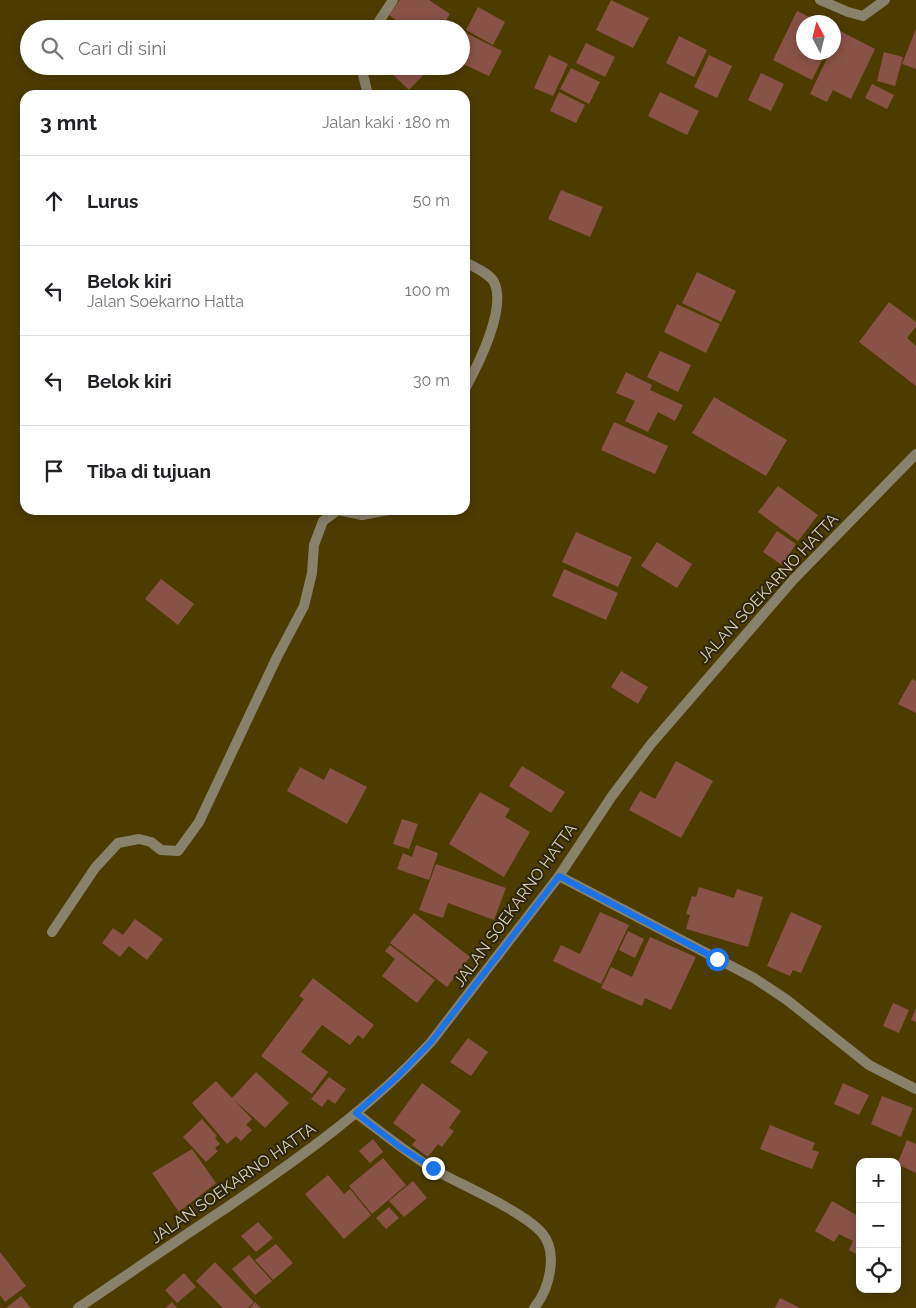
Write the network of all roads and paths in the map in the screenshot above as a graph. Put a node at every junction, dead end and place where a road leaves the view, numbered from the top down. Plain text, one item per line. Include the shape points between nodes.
1 (393, 0) edge
2 (820, 0) edge
3 (885, 0) edge
4 (380, 20) edge
5 (363, 75) edge
6 (367, 90) edge
7 (470, 265) edge
8 (470, 378) edge
9 (916, 454) edge
10 (331, 515) edge
11 (559, 876) junction
12 (52, 932) dead end
13 (916, 1089) edge
14 (356, 1113) junction
15 (78, 1308) edge
16 (534, 1308) edge

1 - 4 street
2 - 3 street via 863,16
5 - 6 street
7 - 8 street via 493,280 497,292 493,326
9 - 11 street, JALAN SOEKARNO HATTA via 793,580 692,694 612,796
10 - 12 street via 323,521 314,545 312,573 304,606 199,822 178,850 161,850 151,842 139,839 118,843 95,868
11 - 13 street via 754,978 869,1065
11 - 14 street, JALAN SOEKARNO HATTA via 431,1042
14 - 15 street, JALAN SOEKARNO HATTA via 278,1173
14 - 16 street via 400,1147 522,1217 543,1234 551,1256 549,1279

